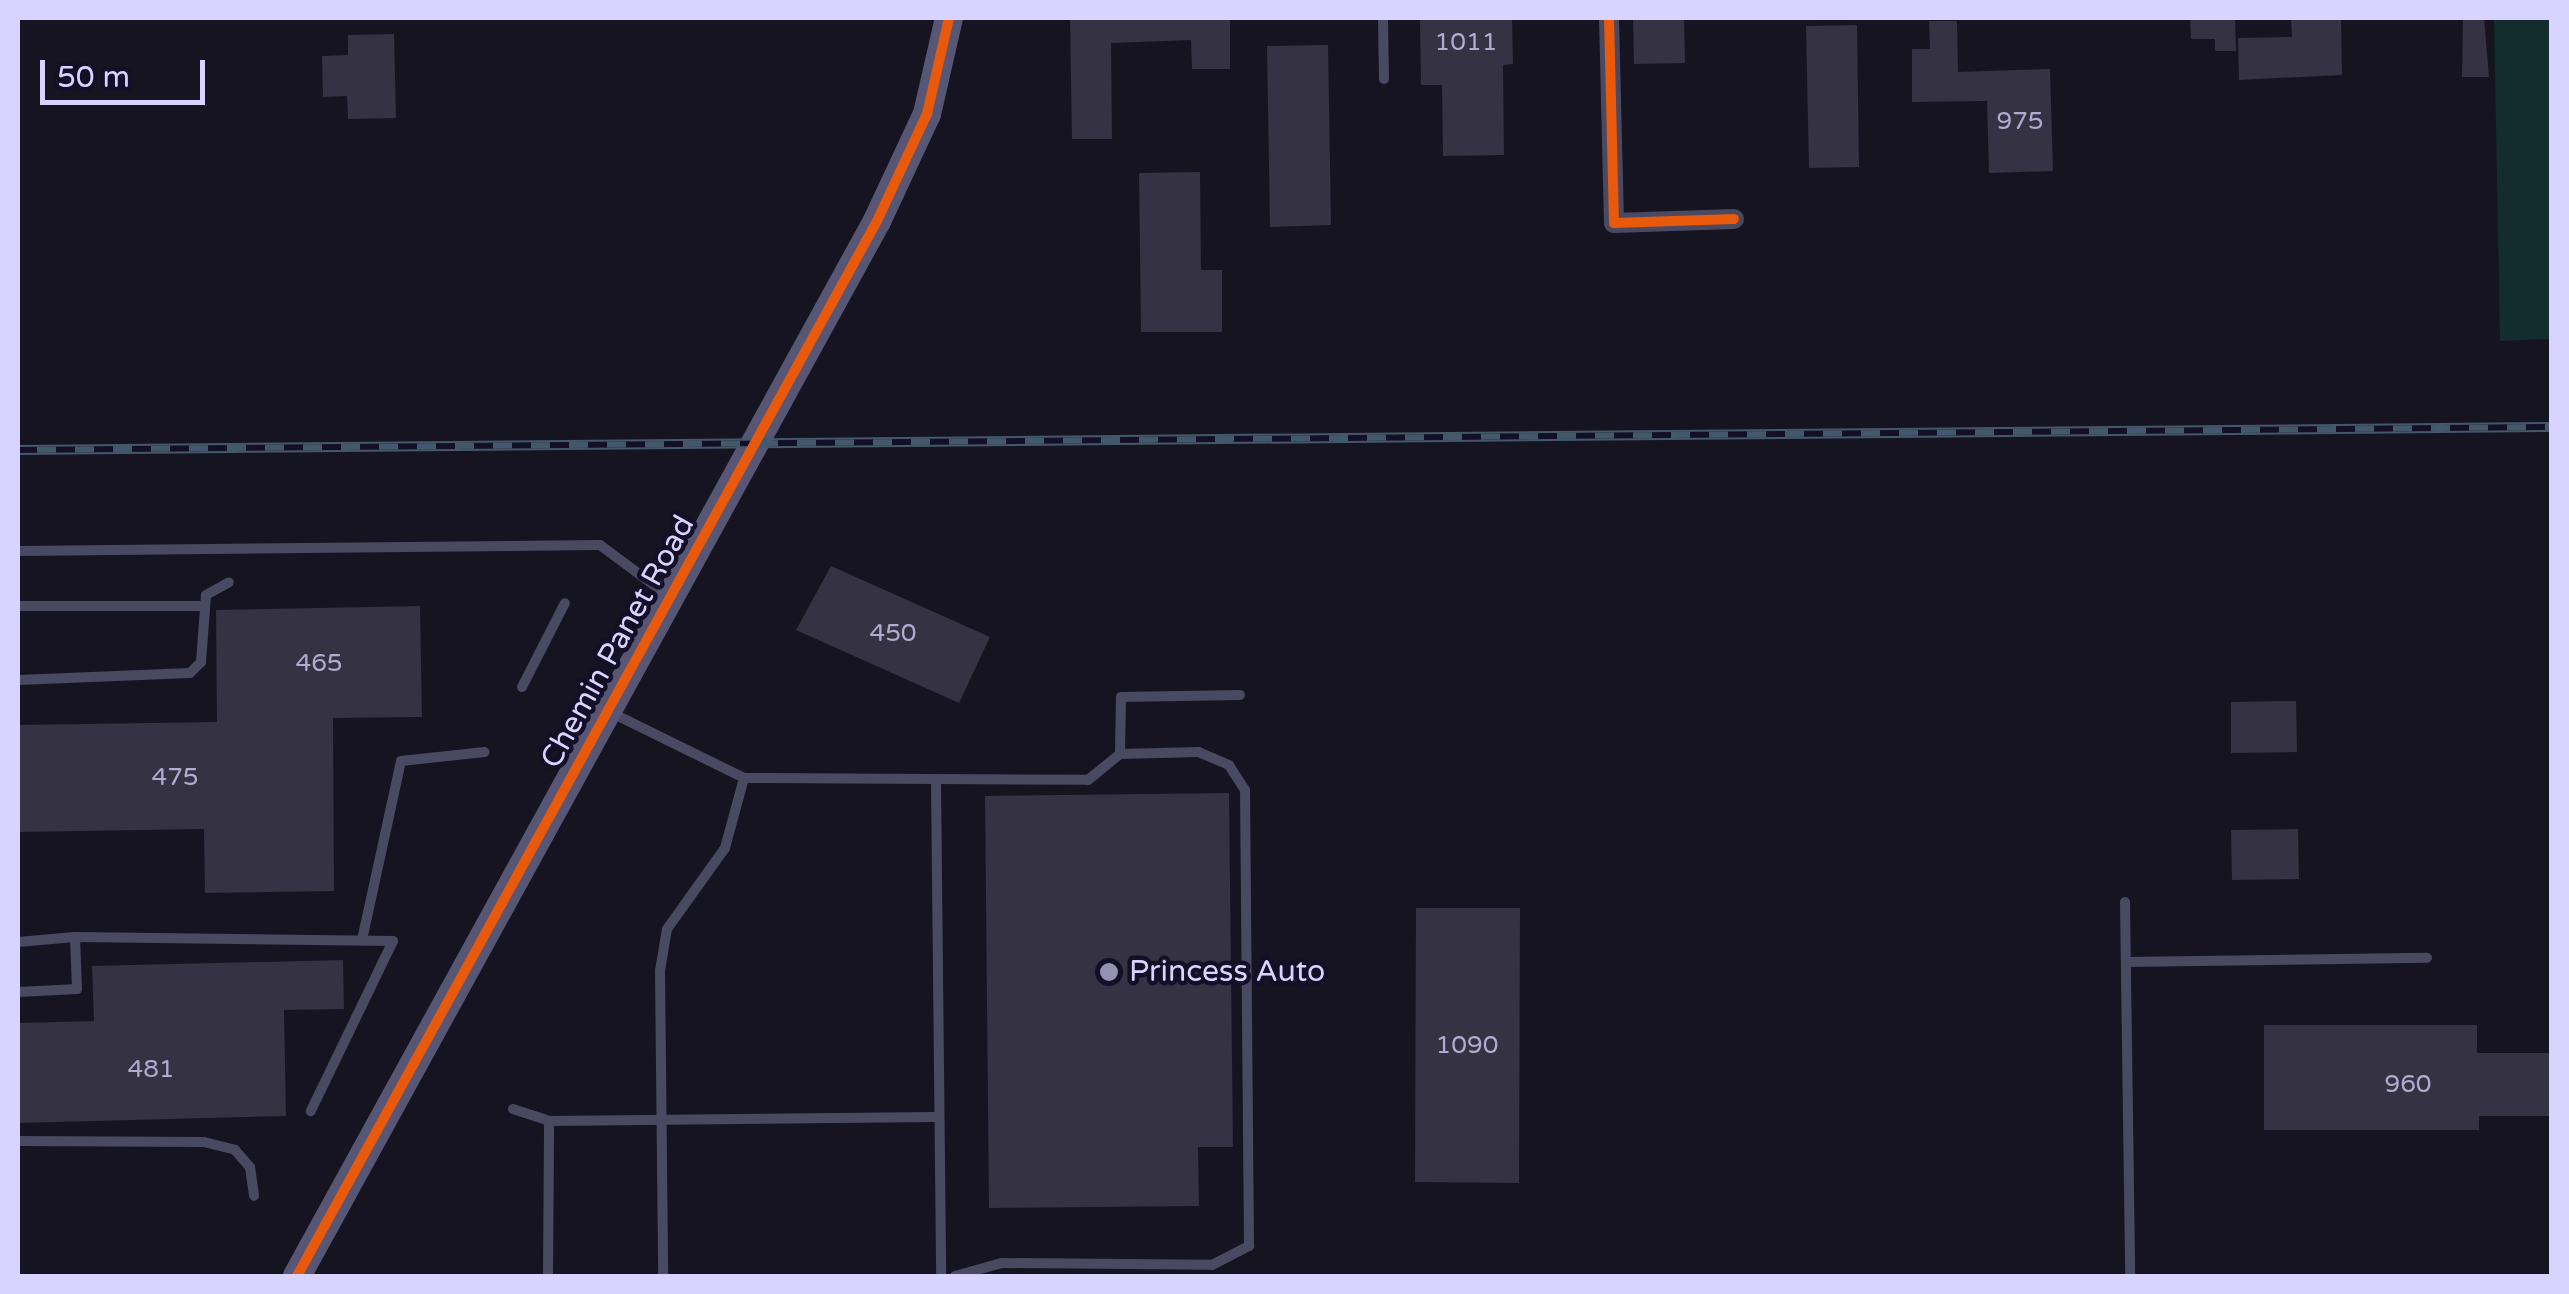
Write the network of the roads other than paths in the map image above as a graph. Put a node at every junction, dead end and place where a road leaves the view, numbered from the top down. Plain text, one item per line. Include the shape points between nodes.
1 (950, 18) edge
2 (1383, 18) edge
3 (1609, 18) edge
4 (1384, 79) dead end
5 (1734, 219) dead end
6 (18, 551) edge
7 (229, 582) dead end
8 (671, 597) junction
9 (565, 602) dead end
10 (18, 606) edge
11 (202, 606) junction
12 (18, 680) edge
13 (522, 687) dead end
14 (1240, 695) dead end
15 (609, 712) junction
16 (485, 752) dead end
17 (1120, 754) junction
18 (744, 778) junction
19 (936, 780) junction
20 (2125, 902) dead end
21 (74, 937) junction
22 (362, 940) junction
23 (18, 942) edge
24 (2427, 958) dead end
25 (2126, 962) junction
26 (18, 992) edge
27 (512, 1109) dead end
28 (311, 1111) dead end
29 (662, 1115) junction
30 (935, 1116) junction
31 (550, 1121) junction
32 (18, 1140) edge
33 (254, 1196) dead end
34 (297, 1276) edge
35 (548, 1276) edge
36 (663, 1276) edge
37 (941, 1276) edge
38 (955, 1276) edge
39 (2130, 1276) edge

1 - 8 street, Chemin Panet Road via 927,114 904,169
2 - 4 lane
3 - 5 street via 1614,223
6 - 8 lane via 600,544
7 - 11 lane via 206,595
8 - 15 street, Chemin Panet Road
9 - 13 lane
10 - 11 lane
11 - 12 lane via 202,662 190,674
14 - 17 lane via 1121,697
15 - 18 lane
15 - 34 street, Chemin Panet Road
16 - 22 lane via 400,761
17 - 19 lane via 1088,780
17 - 38 lane via 1199,752 1228,764 1245,790 1249,1246 1212,1265 1002,1263
18 - 19 lane
18 - 29 lane via 725,848 668,928 660,971
19 - 30 lane
20 - 25 lane
21 - 22 lane
21 - 23 lane
21 - 26 lane via 76,990
22 - 28 lane via 394,942
24 - 25 lane
25 - 39 lane
27 - 31 lane
29 - 30 lane
29 - 31 lane
29 - 36 lane
30 - 37 lane
31 - 35 lane
32 - 33 lane via 204,1142 236,1150 250,1168

